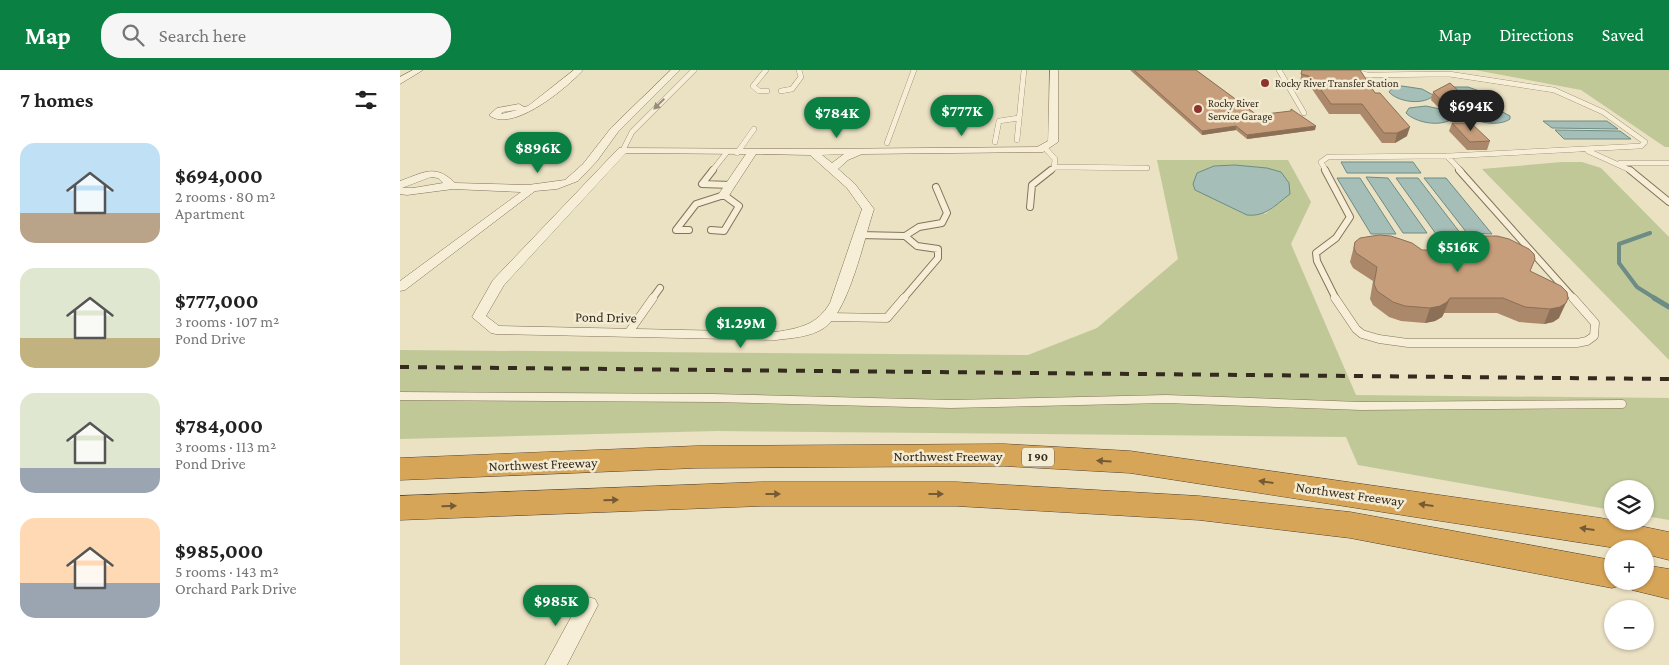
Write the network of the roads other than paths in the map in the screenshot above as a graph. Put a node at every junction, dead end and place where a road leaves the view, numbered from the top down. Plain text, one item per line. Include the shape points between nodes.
1 (419, 70) edge
2 (579, 70) edge
3 (676, 70) edge
4 (694, 70) edge
5 (766, 70) edge
6 (799, 70) edge
7 (914, 70) edge
8 (1024, 70) edge
9 (1054, 70) edge
10 (1279, 70) edge
11 (1351, 70) edge
12 (400, 81) edge
13 (766, 91) dead end
14 (781, 91) dead end
15 (522, 111) dead end
16 (1304, 113) dead end
17 (1019, 118) junction
18 (754, 129) dead end
19 (1017, 140) dead end
20 (995, 142) dead end
21 (887, 143) dead end
22 (1045, 148) junction
23 (1584, 149) junction
24 (623, 150) junction
25 (861, 151) junction
26 (732, 152) junction
27 (753, 152) junction
28 (813, 152) junction
29 (1447, 156) junction
30 (1618, 163) junction
31 (1669, 163) edge
32 (1054, 167) junction
33 (1147, 168) dead end
34 (832, 169) junction
35 (400, 185) edge
36 (731, 185) junction
37 (452, 186) junction
38 (534, 187) junction
39 (936, 187) dead end
40 (400, 191) edge
41 (724, 195) junction
42 (1669, 202) edge
43 (1030, 207) dead end
44 (689, 230) dead end
45 (711, 230) dead end
46 (859, 235) junction
47 (905, 236) junction
48 (400, 287) edge
49 (660, 288) dead end
50 (830, 316) junction
51 (629, 332) junction
52 (400, 396) edge
53 (1622, 404) dead end
54 (400, 469) edge
55 (400, 508) edge
56 (1669, 546) edge
57 (1604, 573) edge
58 (1654, 582) edge
59 (1669, 584) edge
60 (588, 605) dead end
61 (556, 665) edge

1 - 12 street
2 - 15 street via 531,108
3 - 38 street via 614,130 570,182
4 -> 24 lane via 632,132
5 - 13 lane via 753,86 759,91
6 - 14 lane via 801,77 792,89
7 - 21 lane
8 - 17 lane
9 - 22 street via 1053,142
10 - 16 lane
11 - 23 lane via 1367,75 1449,74 1554,90 1603,112 1645,142 1641,146
17 - 19 lane
17 - 20 lane via 999,121
18 - 26 lane
22 - 25 street
22 - 32 lane via 1055,159
23 - 29 lane
23 - 30 lane
24 - 26 street
24 - 51 street, Pond Drive via 498,283 479,317 496,330
25 - 28 street
25 - 34 street via 844,158
26 - 27 street
26 - 36 lane via 702,184
27 - 28 street
27 - 36 street
28 - 34 street, Pond Drive
29 - 29 lane via 1328,157 1321,162 1350,217 1336,240 1316,254 1317,261 1352,327 1380,340 1408,343 1587,342 1594,336 1595,324
30 - 31 lane
30 - 42 lane
32 - 33 lane
32 - 43 lane via 1032,185
34 - 46 street, Pond Drive via 851,186 868,209
35 - 37 street via 430,174 441,175
36 - 41 street
37 - 38 street
37 - 40 street
38 - 48 street
39 - 47 lane via 947,213 942,223 919,227
41 - 44 lane via 696,204 676,230
41 - 45 lane via 739,206 724,230
46 - 47 lane
46 - 50 street, Pond Drive via 838,303
47 - 50 lane via 918,246 938,248 938,258 887,318
49 - 51 lane
50 - 51 street, Pond Drive via 812,331 776,336
52 - 53 lane via 712,398 951,404 1166,399 1361,406
56 -> 54 highway, Northwest Freeway / I 90 via 1601,531 1130,462 1004,455 706,457
55 -> 57 highway via 762,494 956,494 1199,508 1350,525
58 - 59 highway
60 - 61 street

